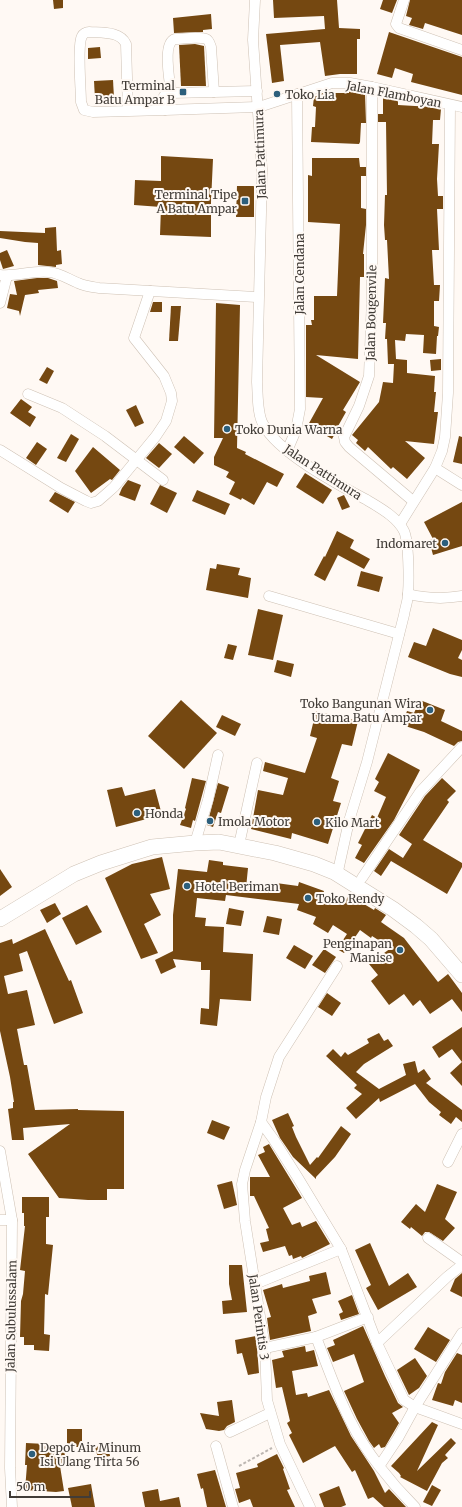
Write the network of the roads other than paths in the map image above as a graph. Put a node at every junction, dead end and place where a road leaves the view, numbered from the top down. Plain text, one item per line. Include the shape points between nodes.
1 (255, 0) edge
2 (404, 0) edge
3 (462, 50) edge
4 (372, 87) junction
5 (257, 91) junction
6 (214, 92) junction
7 (171, 93) junction
8 (297, 94) junction
9 (450, 105) junction
10 (259, 107) junction
11 (462, 107) edge
12 (165, 110) junction
13 (128, 111) junction
14 (3, 276) edge
15 (150, 291) junction
16 (258, 297) junction
17 (0, 303) edge
18 (28, 394) dead end
19 (0, 450) edge
20 (287, 451) junction
21 (136, 459) junction
22 (435, 468) junction
23 (163, 480) dead end
24 (462, 485) edge
25 (413, 501) junction
26 (400, 524) junction
27 (408, 594) junction
28 (269, 596) dead end
29 (462, 596) edge
30 (399, 634) junction
31 (462, 747) edge
32 (218, 755) dead end
33 (257, 763) dead end
34 (194, 843) junction
35 (239, 845) junction
36 (336, 873) junction
37 (362, 878) junction
38 (0, 919) edge
39 (462, 958) edge
40 (336, 966) dead end
41 (462, 975) edge
42 (261, 1122) junction
43 (462, 1134) edge
44 (0, 1151) edge
45 (448, 1162) dead end
46 (0, 1220) edge
47 (12, 1220) junction
48 (428, 1238) dead end
49 (341, 1249) junction
50 (462, 1263) edge
51 (256, 1284) junction
52 (368, 1317) junction
53 (462, 1333) edge
54 (316, 1337) junction
55 (377, 1343) junction
56 (265, 1348) junction
57 (415, 1407) junction
58 (270, 1412) junction
59 (462, 1424) edge
60 (230, 1432) dead end
61 (216, 1446) dead end
62 (380, 1465) junction
63 (5, 1468) edge
64 (12, 1507) edge
65 (233, 1507) edge
66 (310, 1507) edge
67 (415, 1507) edge

1 - 5 street, Jalan Pattimura via 253,40
2 - 3 street via 396,24 399,28
4 - 8 street, Jalan Flamboyan via 332,83
4 - 9 street, Jalan Flamboyan
4 - 25 street, Jalan Bougenvile via 370,376 344,437 349,447
5 - 6 street
5 - 10 street, Jalan Pattimura
6 - 7 street
6 - 7 street via 210,42 202,38 175,39 169,43 167,53
7 - 12 street via 164,96
8 - 10 street, Jalan Flamboyan
8 - 20 street, Jalan Cendana via 300,409 296,430
9 - 11 street, Jalan Flamboyan
9 - 22 street via 447,411 445,437
10 - 12 street, Jalan Flamboyan
10 - 16 street, Jalan Pattimura via 262,228
12 - 13 street, Jalan Flamboyan
13 - 13 street, Jalan Flamboyan via 93,112 83,108 80,49 82,36 86,33 116,34 124,39
14 - 15 street via 31,272 59,273 87,286
14 - 17 street
15 - 16 street
15 - 21 street via 134,338 164,376 172,401 166,421
16 - 20 street, Jalan Pattimura via 257,382 260,414 263,424
18 - 21 street via 62,408
19 - 21 street via 76,497 91,503 98,501 114,487
20 - 26 street, Jalan Pattimura via 372,503
21 - 23 street
22 - 24 street
22 - 25 street
25 - 26 street
26 - 27 street via 405,532 408,551
27 - 29 street via 419,597
27 - 30 street
28 - 30 street
30 - 36 street
31 - 37 street via 420,792
32 - 34 street via 208,800
33 - 35 street
34 - 35 highway via 219,842
34 - 38 highway via 152,847 100,863 74,874
35 - 36 highway via 300,860
36 - 37 highway
36 - 41 highway via 416,926 431,939
37 - 39 highway via 418,915
40 - 42 street, Jalan Perintis 3 via 279,1057
42 - 49 street
42 - 51 street, Jalan Perintis 3 via 242,1184 245,1221
43 - 45 street
44 - 47 street, Jalan Subulussalam
46 - 47 street
47 - 63 street, Jalan Subulussalam
48 - 50 street
49 - 51 street
49 - 52 street
50 - 55 street
51 - 56 street, Jalan Perintis 3
52 - 54 street
52 - 55 street
53 - 57 street
54 - 56 street
54 - 62 street via 351,1422
55 - 57 street via 404,1400
56 - 58 street, Jalan Perintis 3 via 267,1400
57 - 59 street
57 - 62 street
58 - 60 street
58 - 66 street, Jalan Perintis 3 via 280,1444
61 - 65 street
62 - 67 street
63 - 64 street, Jalan Subulussalam

